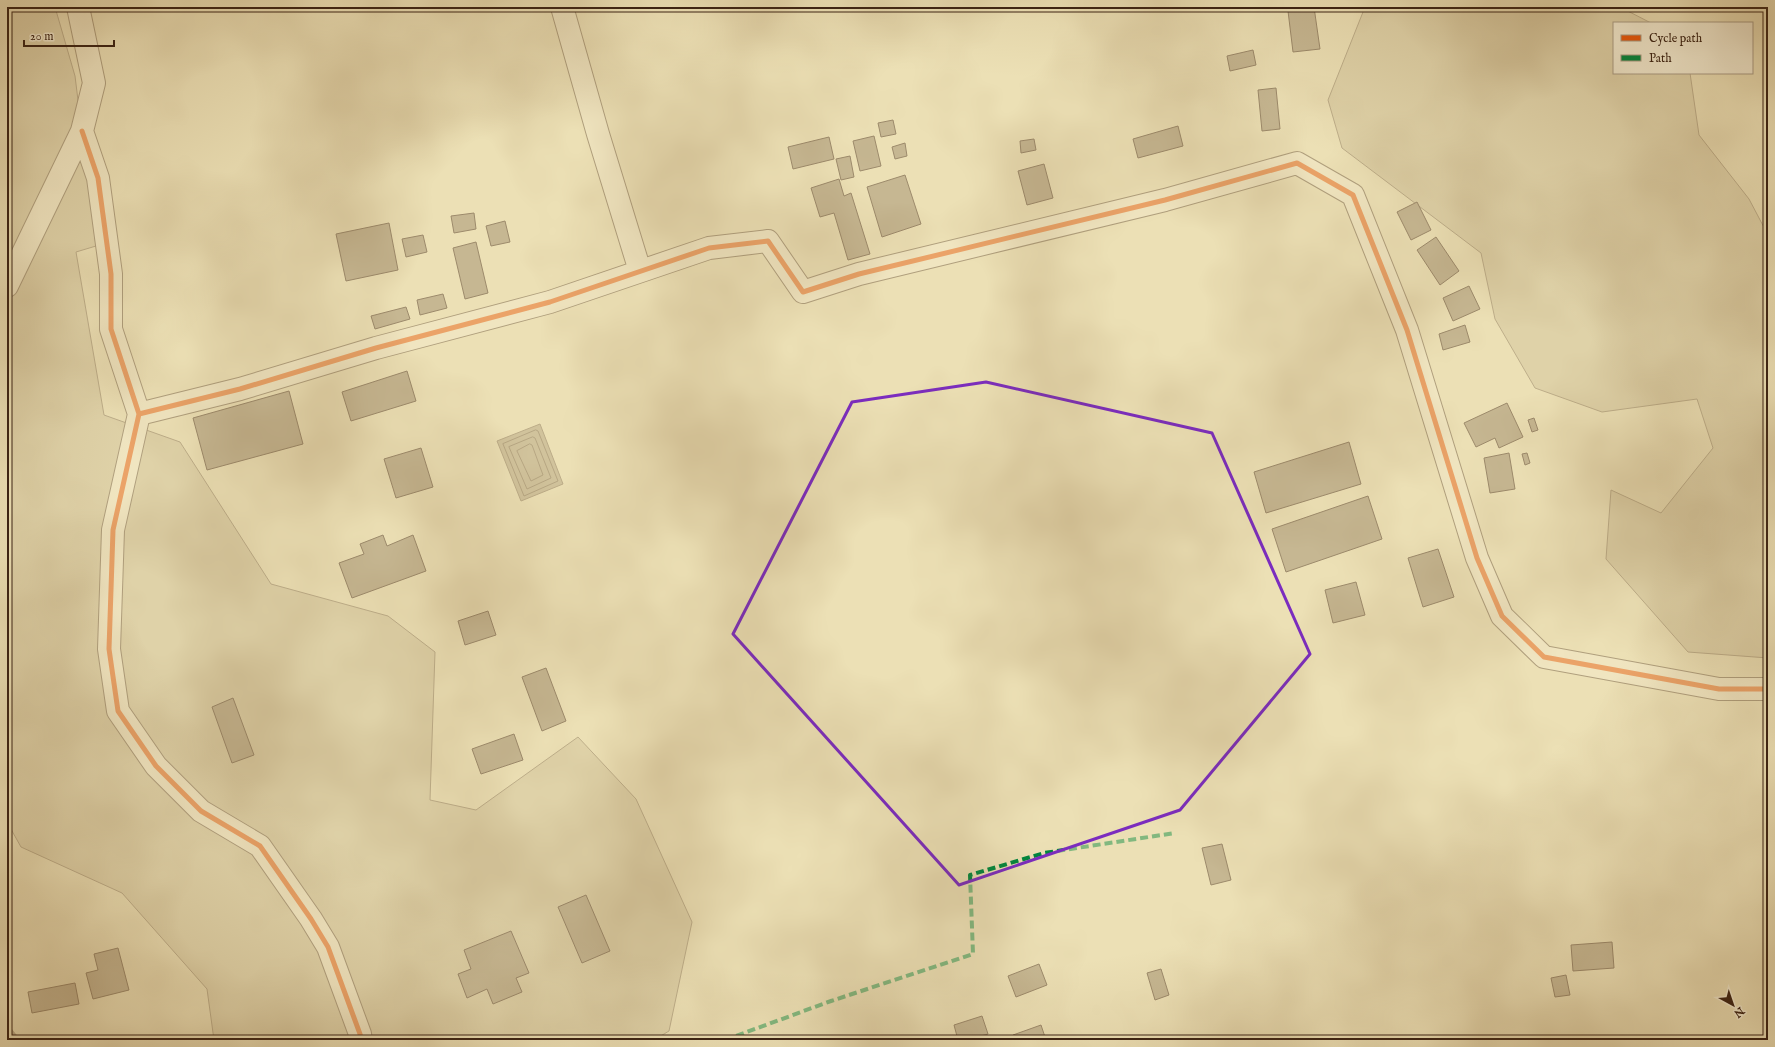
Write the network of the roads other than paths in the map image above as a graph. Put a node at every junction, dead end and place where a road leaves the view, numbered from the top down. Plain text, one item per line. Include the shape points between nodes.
1 (78, 7) edge
2 (562, 7) edge
3 (82, 131) junction
4 (640, 271) junction
5 (7, 286) edge
6 (139, 414) junction
7 (1768, 689) edge
8 (360, 1040) edge

1 - 3 street via 94,82
2 - 4 street
3 - 5 street
3 - 6 street via 98,178 111,274 111,329
4 - 6 street via 550,302 376,348 240,390
4 - 7 street via 709,248 768,241 803,292 859,274 1165,200 1297,163 1353,195 1407,330 1477,558 1502,616 1544,657 1719,689
6 - 8 street via 113,530 109,649 118,711 156,766 202,811 260,846 328,946

